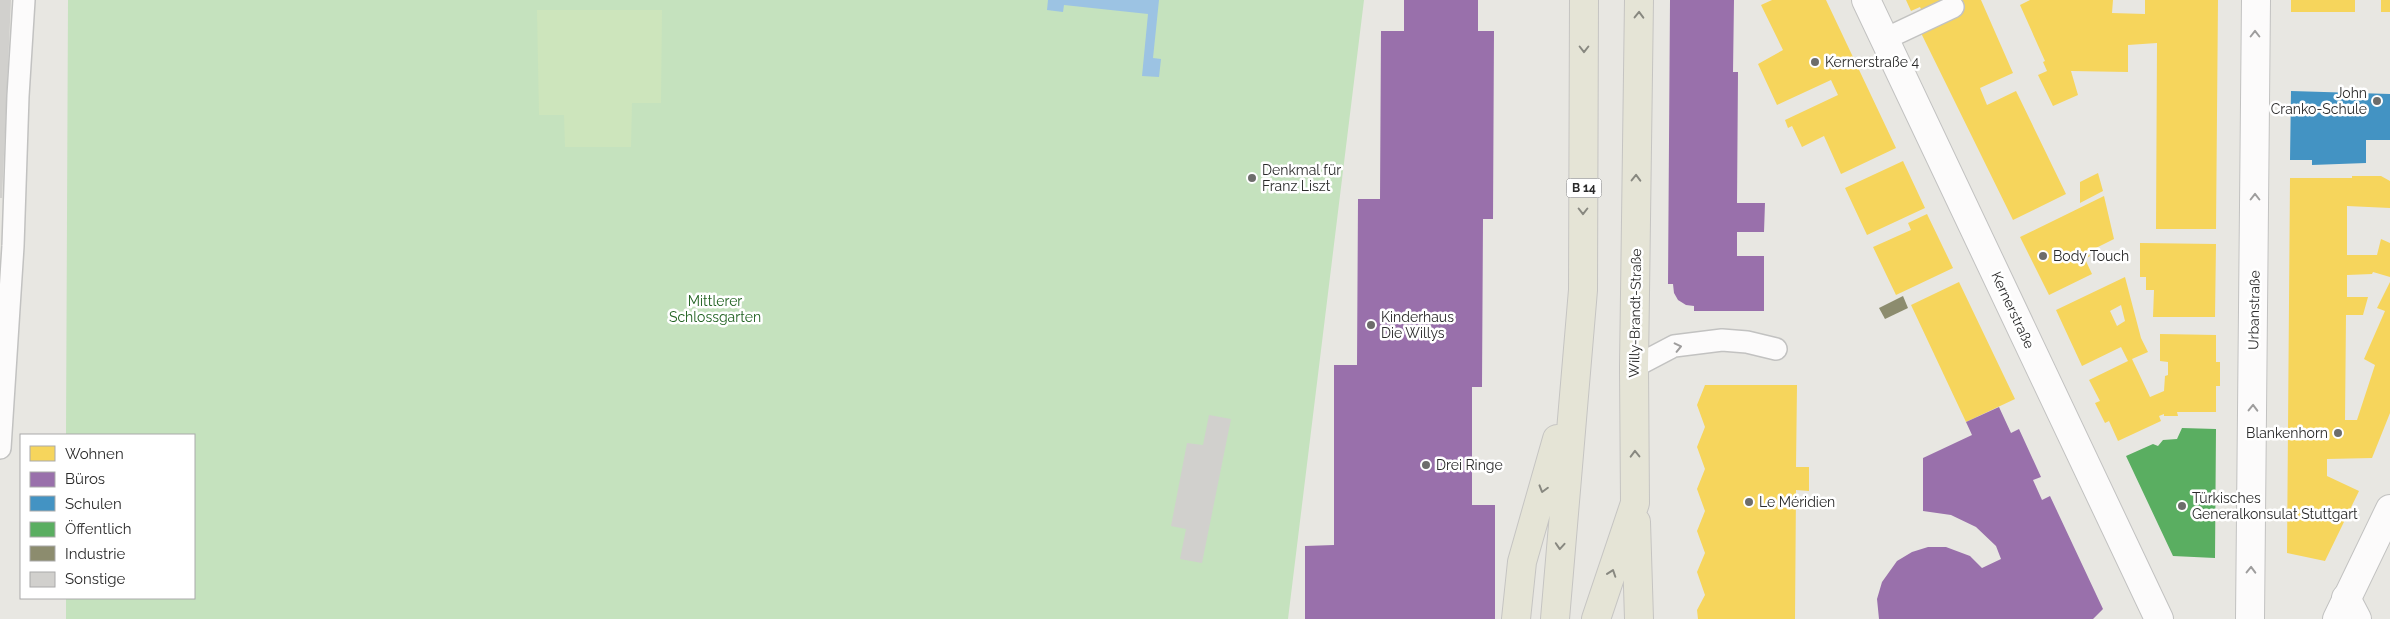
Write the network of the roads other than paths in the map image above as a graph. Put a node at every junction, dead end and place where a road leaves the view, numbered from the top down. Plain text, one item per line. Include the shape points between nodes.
1 (24, 0) edge
2 (1584, 0) edge
3 (1639, 0) edge
4 (1866, 0) edge
5 (2256, 0) edge
6 (1953, 7) dead end
7 (1884, 39) junction
8 (1776, 348) dead end
9 (1634, 367) junction
10 (1576, 375) junction
11 (0, 448) edge
12 (1635, 503) junction
13 (2390, 509) edge
14 (2347, 612) edge
15 (1516, 619) edge
16 (1555, 619) edge
17 (1596, 619) edge
18 (1639, 619) edge
19 (2159, 619) edge
20 (2250, 619) edge

1 - 11 lane
2 -> 10 main road, B 14 via 1583,290
9 -> 3 main road, Willy-Brandt-Straße
4 - 7 street, Kernerstraße
20 -> 5 street, Urbanstraße
6 - 7 lane
7 - 19 street, Kernerstraße
9 -> 8 lane via 1674,346 1722,340
12 -> 9 main road, Willy-Brandt-Straße
10 -> 15 main road via 1522,562
10 -> 16 main road, B 14
17 -> 12 main road, Willy-Brandt-Straße
12 - 18 main road
13 - 14 street

